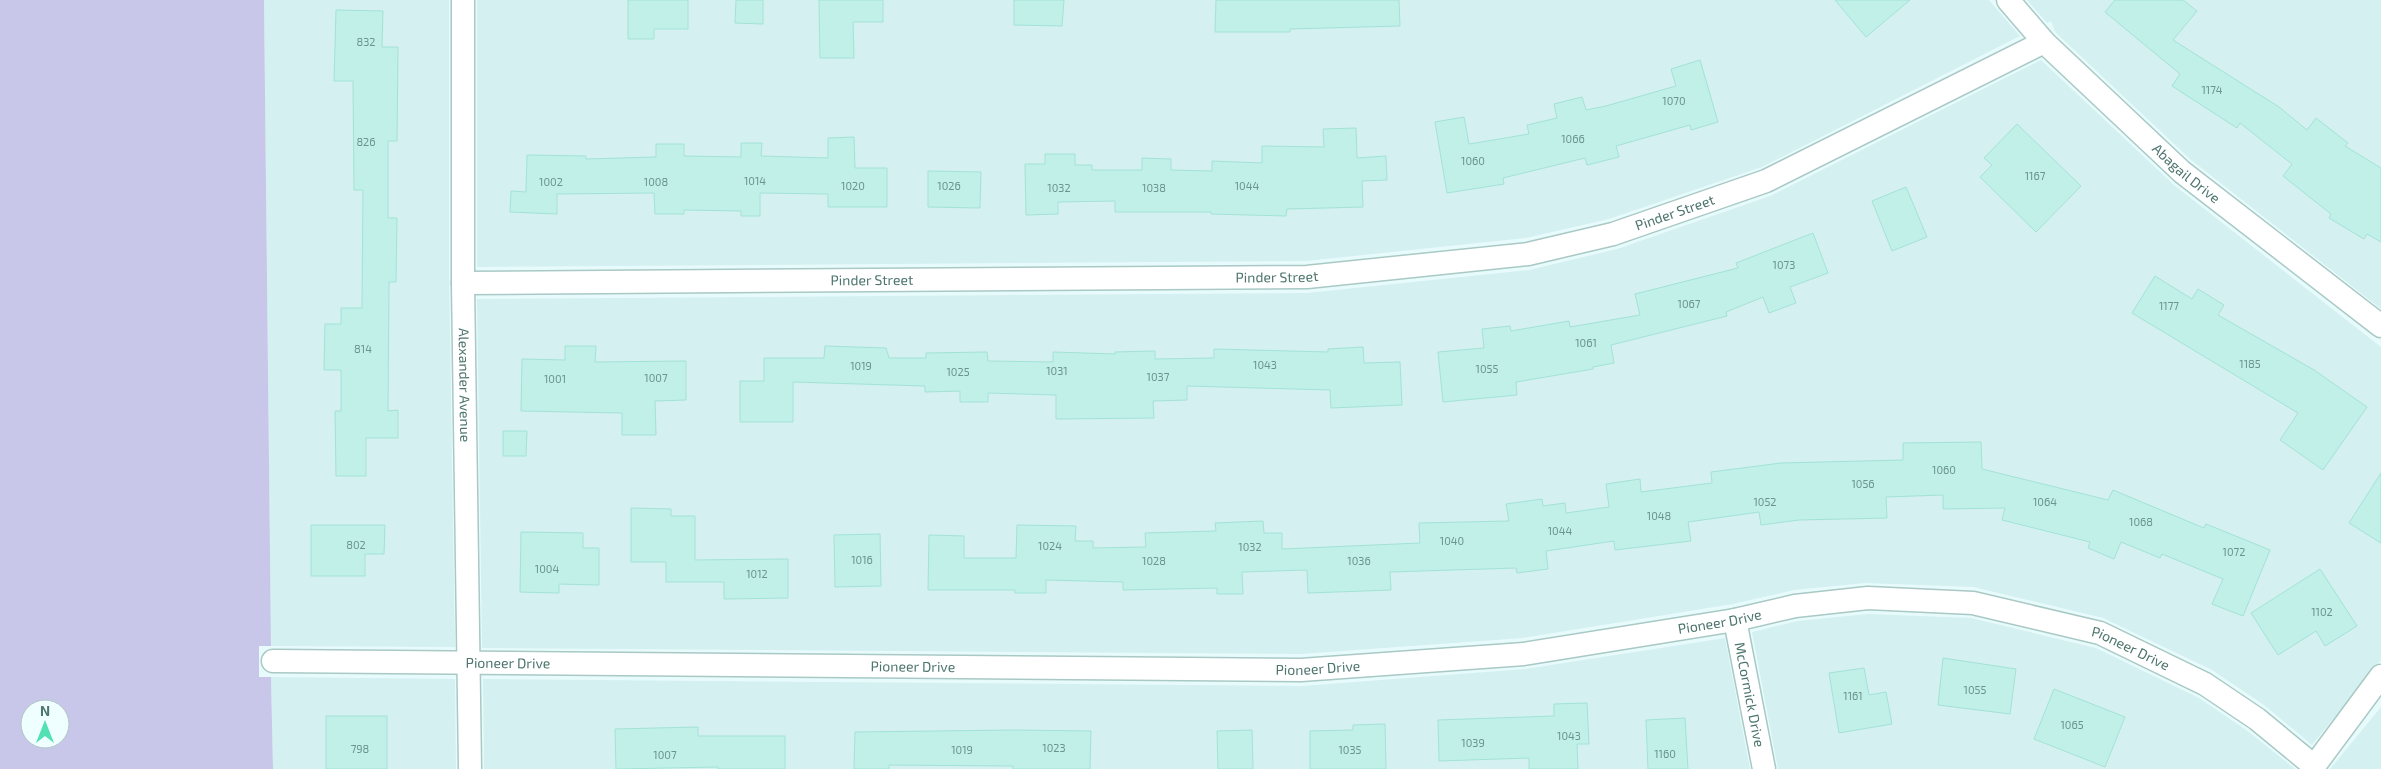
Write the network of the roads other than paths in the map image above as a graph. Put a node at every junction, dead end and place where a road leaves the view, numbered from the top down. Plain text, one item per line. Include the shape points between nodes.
1 (463, 0) edge
2 (2008, 0) edge
3 (2044, 42) junction
4 (463, 283) junction
5 (2381, 326) edge
6 (1735, 620) junction
7 (273, 661) dead end
8 (469, 663) junction
9 (2381, 676) edge
10 (2313, 767) edge
11 (470, 769) edge
12 (1764, 769) edge

1 - 4 street, Alexander Avenue
2 - 3 street, Abagail Drive
3 - 4 street, Pinder Street via 1766,182 1613,234 1528,254 1307,277
3 - 5 street, Abagail Drive via 2182,172
4 - 8 street, Alexander Avenue
6 - 8 street, Pioneer Drive via 1524,654 1301,670
6 - 10 street, Pioneer Drive via 1795,606 1868,598 1973,602 2100,633 2205,684 2257,719
6 - 12 street, McCormick Drive
7 - 8 street, Pioneer Drive
8 - 11 street, Alexander Avenue
9 - 10 street

